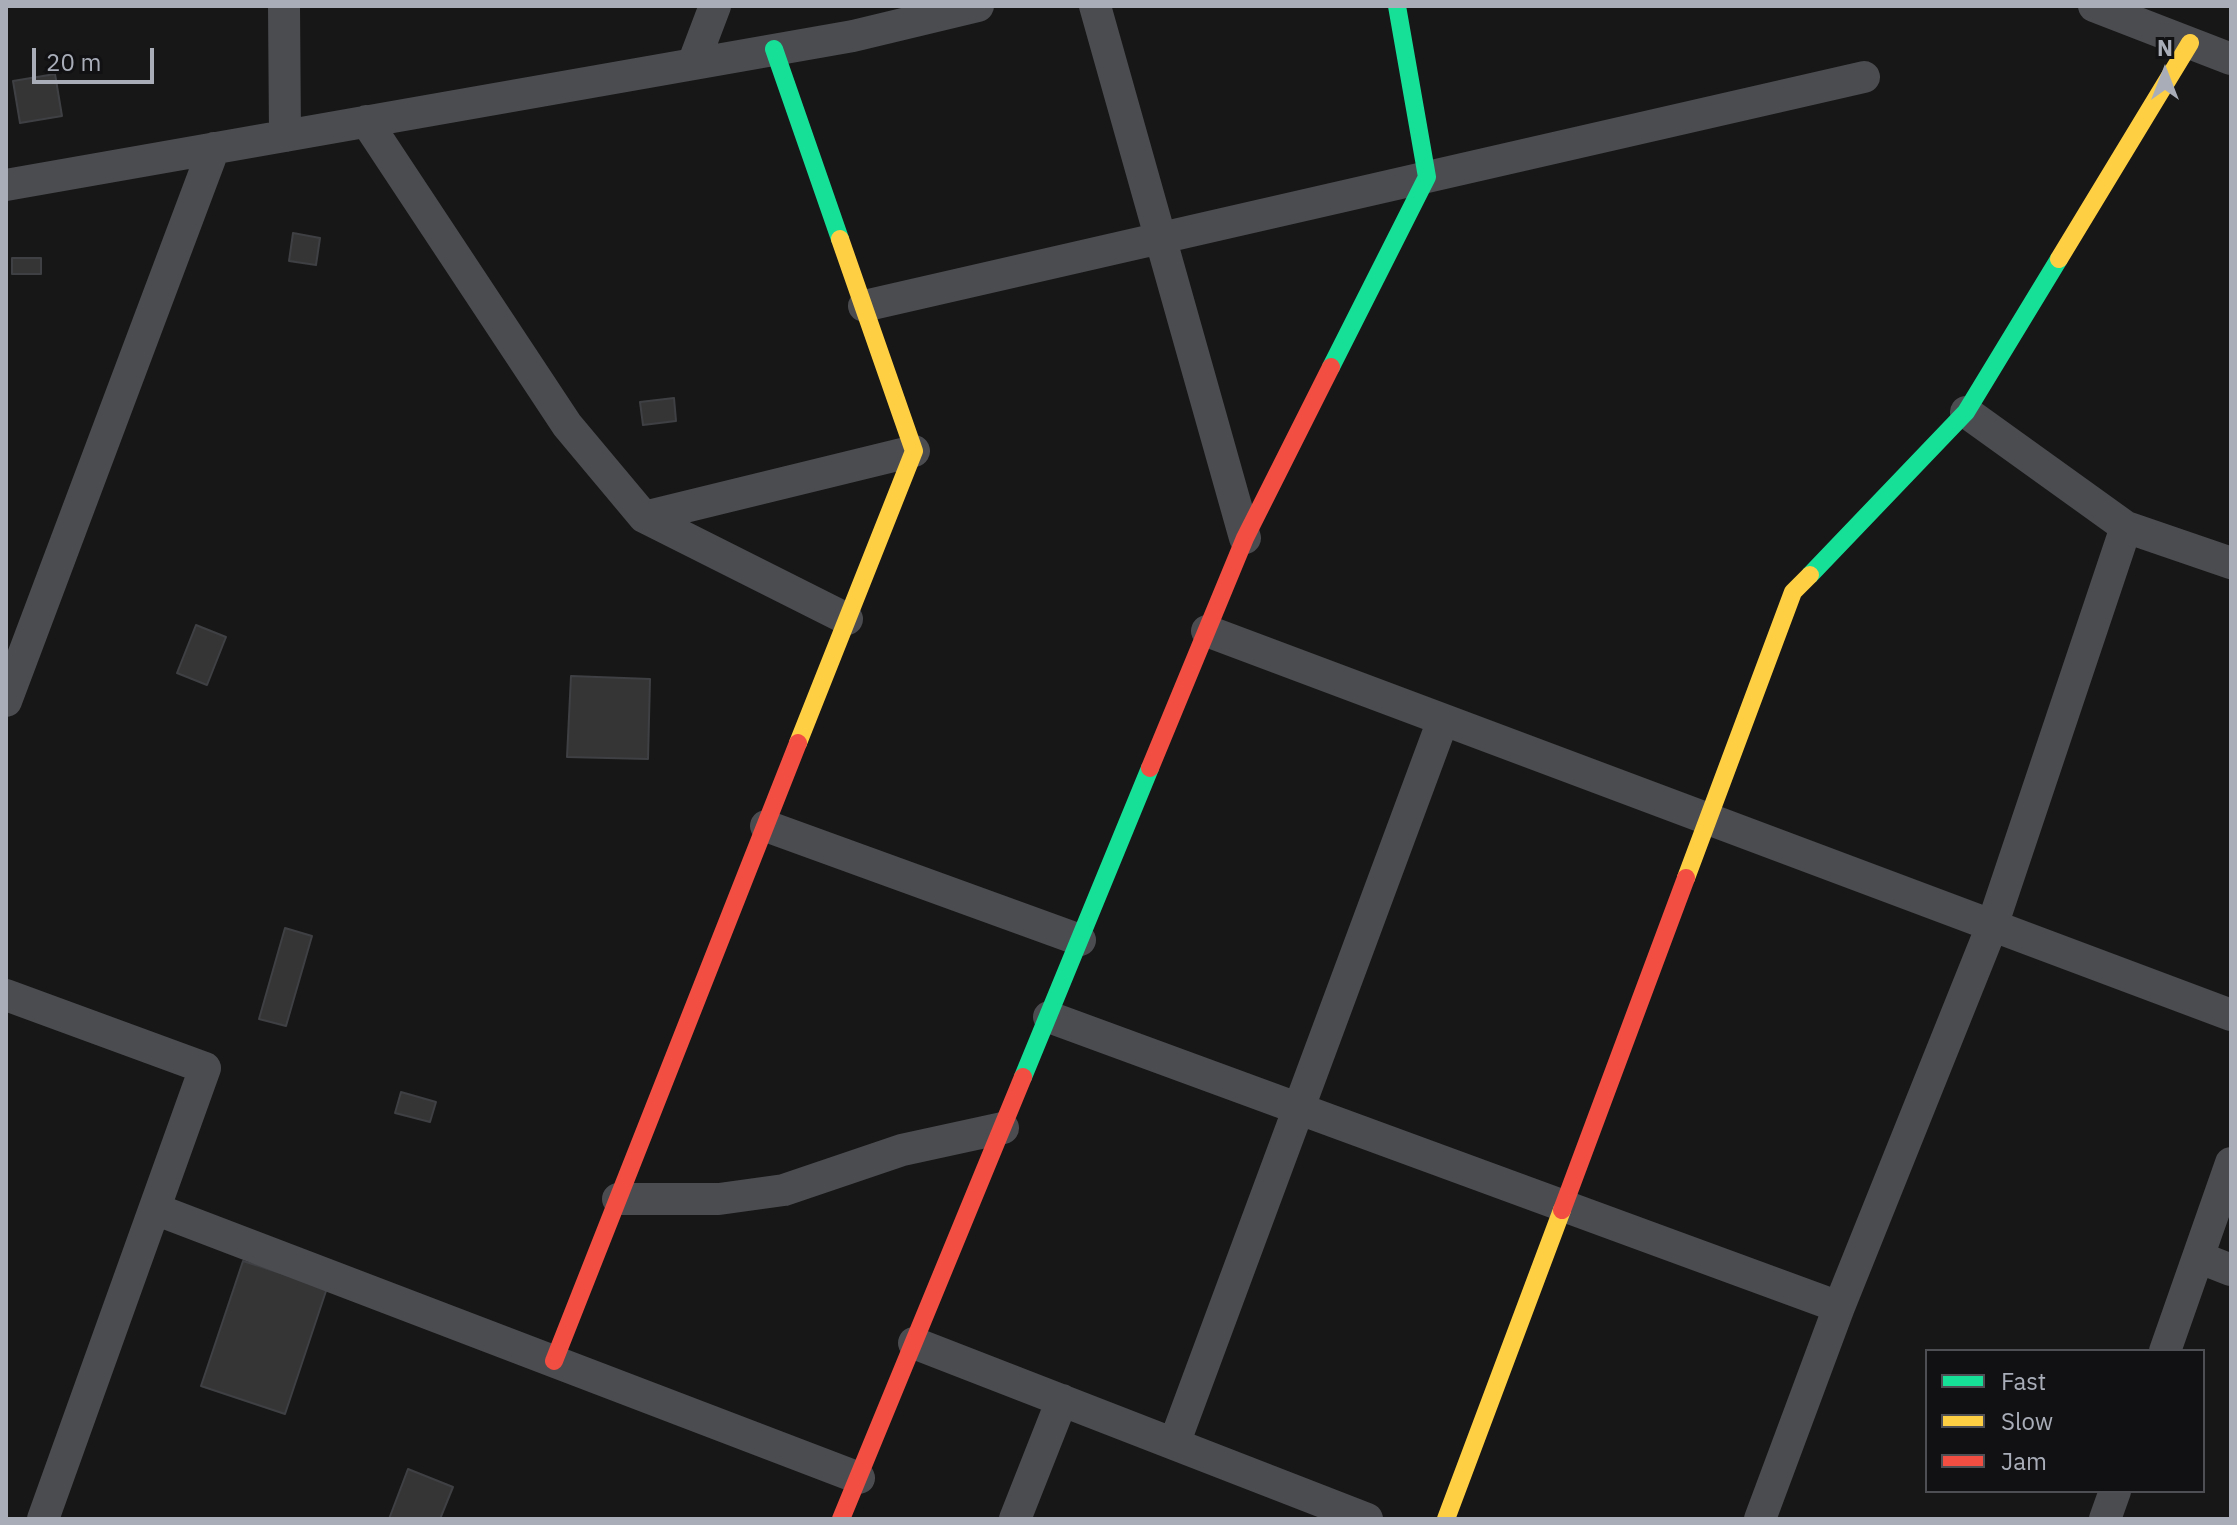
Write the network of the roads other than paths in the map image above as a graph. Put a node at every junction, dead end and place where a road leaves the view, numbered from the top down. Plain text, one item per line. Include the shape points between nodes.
1 (284, 6) edge
2 (715, 6) edge
3 (978, 6) edge
4 (1095, 6) edge
5 (1397, 6) edge
6 (2094, 6) edge
7 (2190, 43) junction
8 (774, 49) junction
9 (2231, 59) edge
10 (693, 64) junction
11 (1864, 77) dead end
12 (366, 121) junction
13 (285, 136) junction
14 (214, 148) junction
15 (1427, 177) junction
16 (6, 185) edge
17 (1160, 238) junction
18 (864, 306) junction
19 (1966, 412) junction
20 (914, 451) junction
21 (644, 517) junction
22 (2126, 527) junction
23 (1245, 538) junction
24 (2231, 563) edge
25 (847, 619) junction
26 (1207, 631) junction
27 (6, 701) edge
28 (1443, 720) junction
29 (1708, 819) junction
30 (766, 826) junction
31 (1992, 926) junction
32 (1080, 940) junction
33 (6, 995) edge
34 (2231, 1015) edge
35 (1049, 1017) junction
36 (1299, 1109) junction
37 (1003, 1128) junction
38 (2231, 1163) edge
39 (618, 1199) junction
40 (1564, 1206) junction
41 (155, 1209) junction
42 (2198, 1257) junction
43 (2231, 1270) edge
44 (1839, 1307) junction
45 (914, 1343) junction
46 (2166, 1349) edge
47 (554, 1361) junction
48 (1062, 1400) junction
49 (1174, 1444) junction
50 (859, 1478) junction
51 (2114, 1493) edge
52 (51, 1517) edge
53 (841, 1519) edge
54 (1015, 1519) edge
55 (1367, 1519) edge
56 (1446, 1519) edge
57 (1760, 1519) edge
58 (2105, 1519) edge

1 - 13 street
2 - 10 street
3 - 8 street
4 - 17 street
5 - 15 street
6 - 7 street
7 - 9 street
7 - 19 street
8 - 10 street
8 - 18 street
10 - 12 street
11 - 15 street
12 - 13 street
12 - 21 street via 567,425
13 - 14 street
14 - 16 street
14 - 27 street
15 - 17 street
15 - 23 street
17 - 18 street
17 - 23 street
18 - 20 street
19 - 22 street
19 - 29 street via 1793,592
20 - 21 street
20 - 25 street
21 - 25 street
22 - 24 street
22 - 31 street
23 - 26 street
25 - 30 street
26 - 28 street
26 - 32 street
28 - 29 street
28 - 36 street
29 - 31 street
29 - 40 street
30 - 32 street
30 - 39 street
31 - 34 street
31 - 44 street
32 - 35 street
33 - 41 street via 205,1068
35 - 36 street
35 - 37 street
36 - 40 street
36 - 49 street
37 - 39 street via 902,1150 784,1190 719,1199
37 - 45 street
38 - 42 street
39 - 47 street
40 - 44 street
40 - 56 street
41 - 47 street
41 - 52 street
42 - 43 street
42 - 46 street
44 - 57 street
45 - 48 street
45 - 50 street
47 - 50 street
48 - 49 street
48 - 54 street
49 - 55 street
50 - 53 street
51 - 58 street

